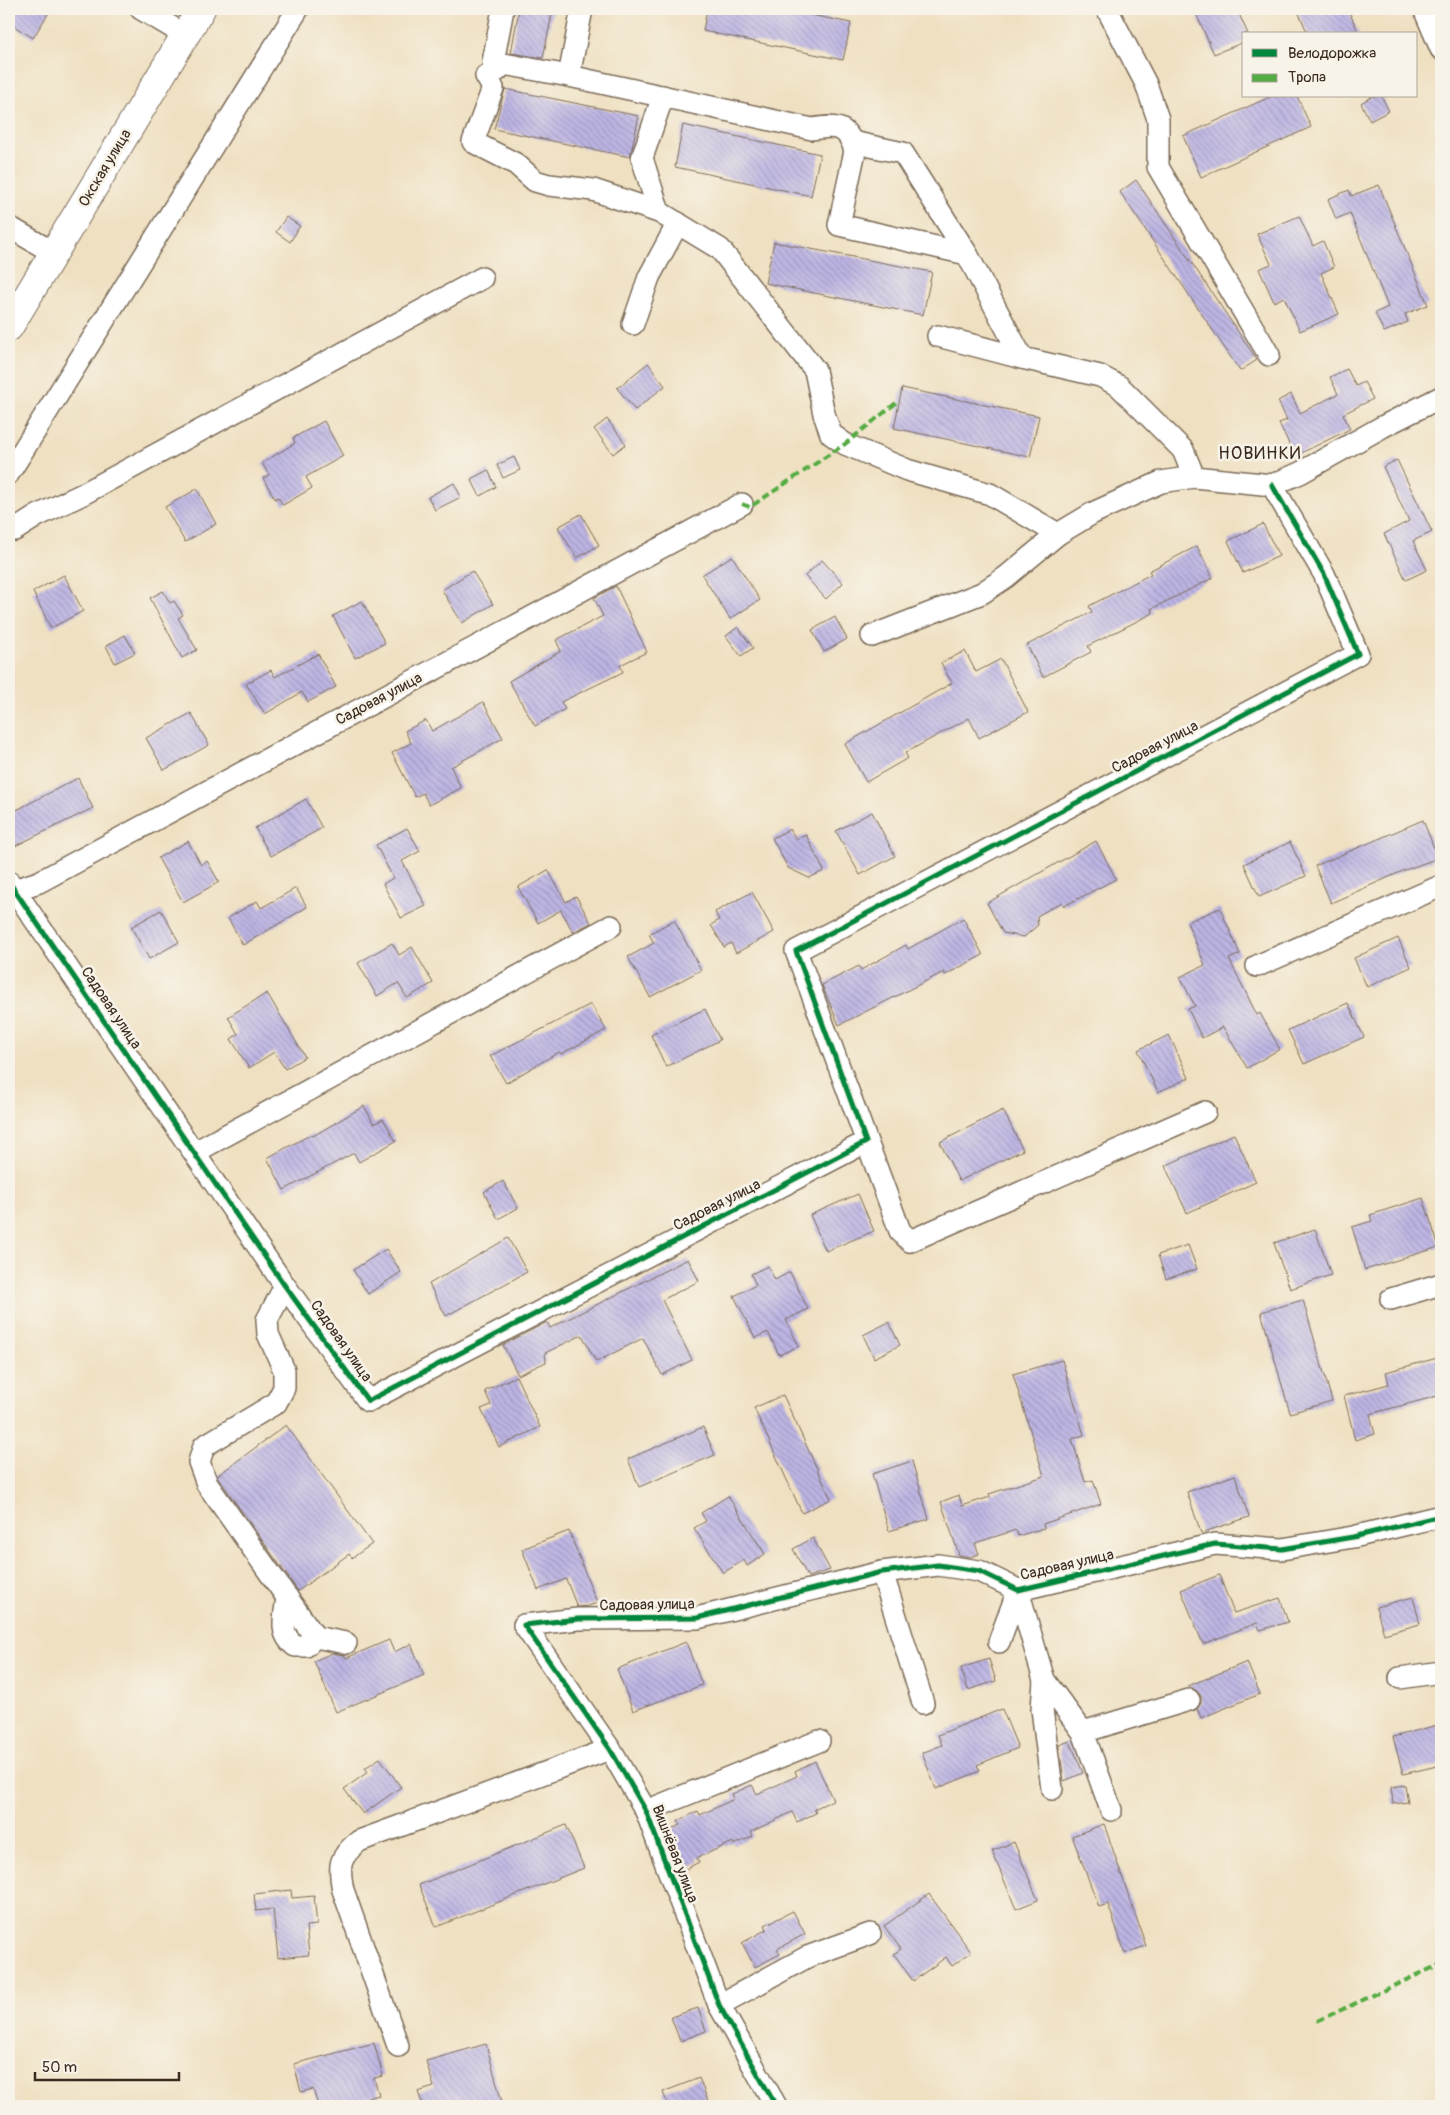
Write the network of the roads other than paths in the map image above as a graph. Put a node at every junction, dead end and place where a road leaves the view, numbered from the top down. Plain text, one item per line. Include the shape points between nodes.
1 (141, 9) edge
2 (202, 9) edge
3 (298, 9) edge
4 (504, 9) edge
5 (582, 9) edge
6 (1107, 9) edge
7 (1424, 9) edge
8 (185, 36) junction
9 (1439, 39) edge
10 (493, 62) junction
11 (569, 76) junction
12 (663, 96) junction
13 (852, 142) junction
14 (659, 212) junction
15 (678, 223) junction
16 (9, 227) edge
17 (54, 253) junction
18 (967, 254) junction
19 (482, 278) dead end
20 (632, 324) dead end
21 (9, 327) edge
22 (938, 336) dead end
23 (1270, 355) dead end
24 (1022, 358) junction
25 (1441, 397) edge
26 (9, 473) edge
27 (1194, 477) junction
28 (1272, 485) junction
29 (742, 504) dead end
30 (9, 530) edge
31 (1058, 534) junction
32 (872, 636) dead end
33 (12, 886) edge
34 (1441, 886) edge
35 (611, 926) dead end
36 (1257, 966) dead end
37 (1206, 1112) dead end
38 (866, 1142) junction
39 (194, 1152) junction
40 (1441, 1284) edge
41 (286, 1286) junction
42 (1391, 1299) dead end
43 (1441, 1516) edge
44 (882, 1572) junction
45 (1018, 1590) junction
46 (524, 1625) joint
47 (1000, 1642) dead end
48 (346, 1643) dead end
49 (1441, 1672) edge
50 (1400, 1678) dead end
51 (1044, 1680) junction
52 (1189, 1700) dead end
53 (923, 1703) dead end
54 (1083, 1732) junction
55 (819, 1741) dead end
56 (610, 1749) junction
57 (1052, 1789) dead end
58 (1112, 1810) dead end
59 (646, 1811) junction
60 (870, 1934) dead end
61 (719, 2005) junction
62 (398, 2046) dead end
63 (776, 2106) edge

1 - 8 street
2 - 8 main road, Окская улица
3 - 26 street
4 - 10 street
5 - 11 street
6 - 23 street via 1149,93 1158,120 1158,167
7 - 9 street
8 - 17 main road, Окская улица
10 - 11 street
10 - 14 street via 498,70 486,76 493,88 473,142 516,164 535,181 549,186 593,190
11 - 12 street
12 - 13 street via 812,128 831,126 844,130
12 - 14 street via 642,158
13 - 18 street via 903,153
13 - 18 street via 855,150 839,225
14 - 15 street
15 - 20 street via 649,277
15 - 31 street via 720,249 816,370 831,434 845,444 907,470 990,494
16 - 17 street
17 - 21 main road, Окская улица
18 - 24 street
19 - 30 street via 83,494 15,530
22 - 24 street
24 - 27 street via 1100,376 1119,386 1183,450
25 - 28 street
27 - 28 street
27 - 31 street via 1161,482 1093,513
28 - 38 street, Садовая улица via 1324,574 1358,654 796,951
29 - 33 street, Садовая улица via 39,882
31 - 32 street via 1006,578 982,593
33 - 39 street, Садовая улица
34 - 36 street
35 - 39 street
37 - 38 street via 910,1241 900,1231
38 - 41 street, Садовая улица via 368,1401
39 - 41 street, Садовая улица
40 - 42 street
41 - 48 street via 267,1320 268,1334 284,1370 284,1388 276,1403 204,1446 199,1462 207,1484 315,1637
43 - 45 street, Садовая улица via 1353,1538 1282,1549 1215,1544
44 - 45 street, Садовая улица via 938,1565 979,1571
44 - 46 street, Садовая улица via 697,1618 578,1619
44 - 53 street
45 - 47 street
45 - 51 street
46 - 56 street, Вишнёвая улица
49 - 50 street
51 - 54 street
51 - 57 street via 1042,1710
52 - 54 street
54 - 58 street
55 - 59 street
56 - 59 street, Вишнёвая улица
56 - 62 street via 359,1841 346,1852 339,1870 343,1890
59 - 61 street, Вишнёвая улица
60 - 61 street via 807,1957
61 - 63 street, Вишнёвая улица

